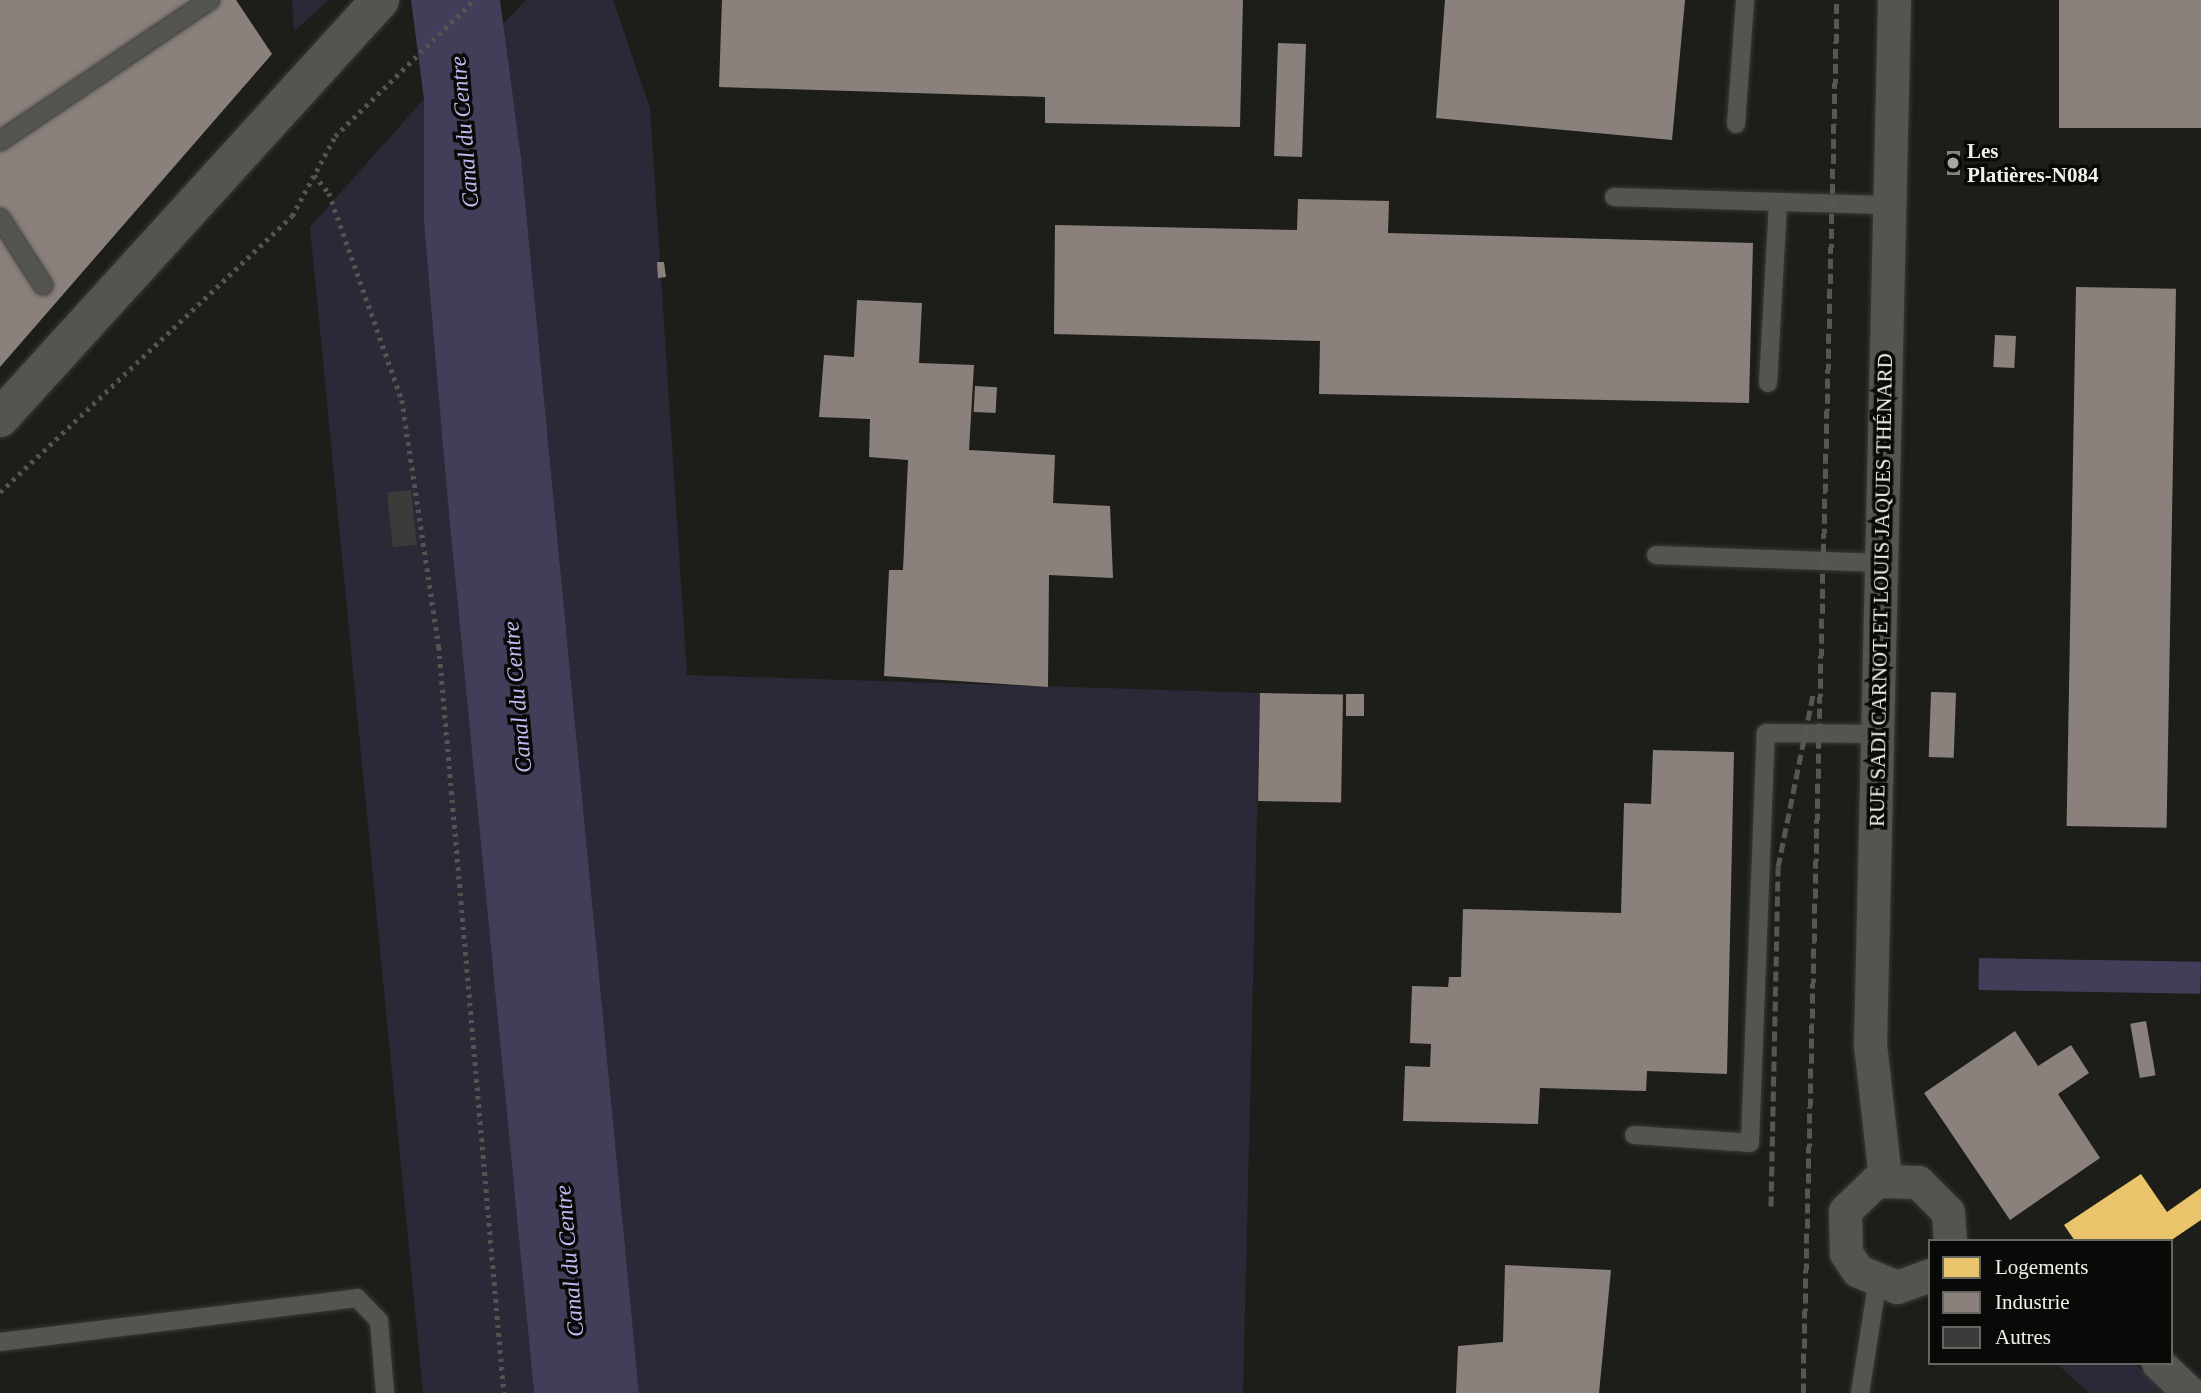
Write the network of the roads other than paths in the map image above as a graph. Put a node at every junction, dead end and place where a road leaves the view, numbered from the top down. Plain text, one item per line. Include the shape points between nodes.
1 (210, 0) edge
2 (380, 0) edge
3 (1745, 0) edge
4 (1894, 0) edge
5 (1736, 124) dead end
6 (0, 141) edge
7 (1614, 197) dead end
8 (1778, 202) junction
9 (1890, 205) junction
10 (0, 219) edge
11 (43, 285) dead end
12 (1768, 383) dead end
13 (0, 418) edge
14 (1656, 555) dead end
15 (1882, 563) junction
16 (1878, 734) junction
17 (1634, 1135) dead end
18 (1885, 1178) junction
19 (1950, 1239) edge
20 (1928, 1276) edge
21 (1877, 1284) junction
22 (0, 1342) edge
23 (2160, 1365) edge
24 (385, 1393) edge
25 (1860, 1393) edge
26 (2190, 1393) edge

1 - 6 lane
2 - 13 main road
3 - 5 lane
4 - 9 street, RUE SADI CARNOT ET LOUIS JAQUES THÉNARD
7 - 8 lane
8 - 9 lane
8 - 12 lane
9 - 15 street, RUE SADI CARNOT ET LOUIS JAQUES THÉNARD
10 - 11 lane
14 - 15 lane
15 - 16 street, RUE SADI CARNOT ET LOUIS JAQUES THÉNARD
16 - 17 lane via 1766,733 1750,1143
16 - 18 street, RUE SADI CARNOT ET LOUIS JAQUES THÉNARD via 1870,1045
18 - 19 street via 1918,1182 1937,1195 1948,1212
18 - 21 street via 1857,1193 1841,1231 1846,1253
20 - 21 street via 1897,1287
21 - 25 lane
22 - 24 lane via 357,1298 379,1321
23 - 26 street

